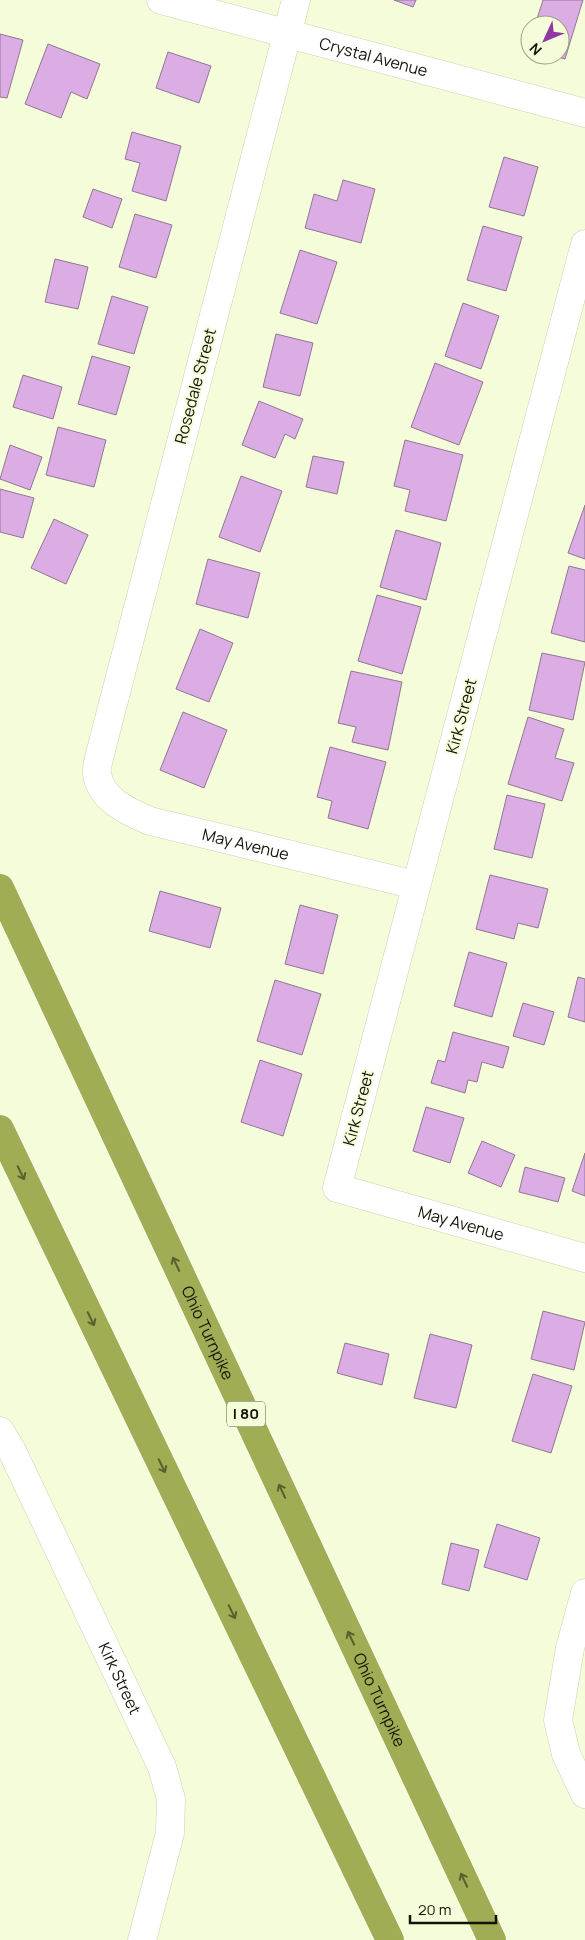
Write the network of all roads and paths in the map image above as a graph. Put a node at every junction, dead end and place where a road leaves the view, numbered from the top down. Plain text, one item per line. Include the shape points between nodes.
1 (161, 0) edge
2 (296, 0) edge
3 (287, 34) junction
4 (585, 113) edge
5 (585, 244) edge
6 (97, 773) joint
7 (416, 885) junction
8 (0, 888) edge
9 (0, 1129) edge
10 (337, 1188) joint
11 (585, 1258) edge
12 (0, 1431) edge
13 (585, 1593) edge
14 (585, 1794) edge
15 (142, 1940) edge
16 (390, 1940) edge
17 (492, 1940) edge

1 - 3 street, Crystal Avenue
2 - 3 street, Rosedale Street
3 - 4 street, Crystal Avenue
3 - 6 street, Rosedale Street
5 - 7 street, Kirk Street
6 - 7 street, May Avenue via 112,799 123,809 150,821
7 - 10 street, Kirk Street
17 -> 8 highway, Ohio Turnpike / I 80
9 -> 16 highway
10 - 11 street, May Avenue
12 - 15 street, Kirk Street via 162,1767 171,1799 170,1833
13 - 14 street via 570,1648 558,1720 566,1754

